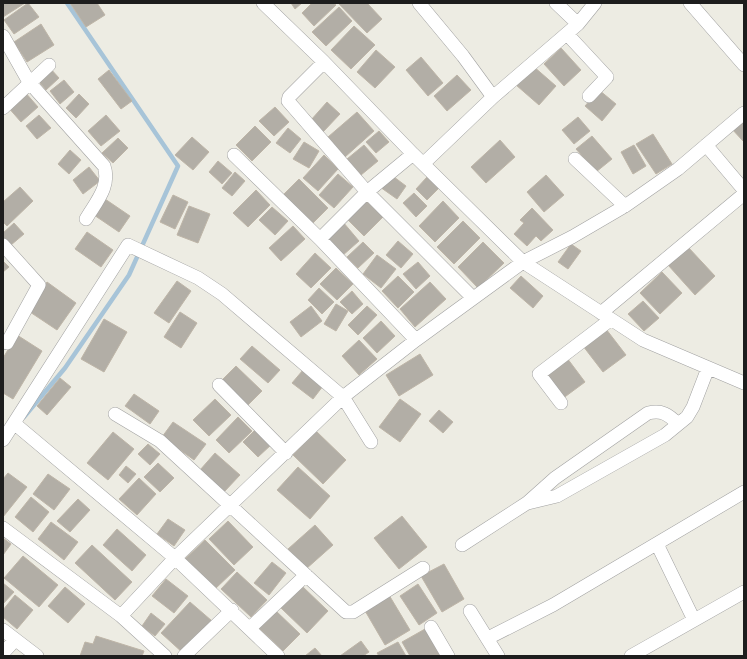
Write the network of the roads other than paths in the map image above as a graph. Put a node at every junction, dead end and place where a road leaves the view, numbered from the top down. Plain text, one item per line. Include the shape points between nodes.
1 (263, 3) edge
2 (419, 3) edge
3 (556, 3) edge
4 (595, 3) edge
5 (690, 3) edge
6 (578, 24) junction
7 (566, 34) junction
8 (3, 36) edge
9 (324, 62) junction
10 (49, 65) dead end
11 (744, 65) edge
12 (29, 82) junction
13 (589, 96) dead end
14 (493, 97) junction
15 (3, 108) edge
16 (744, 113) edge
17 (706, 145) junction
18 (413, 154) junction
19 (234, 155) dead end
20 (576, 159) dead end
21 (423, 164) junction
22 (744, 190) edge
23 (368, 192) junction
24 (744, 194) edge
25 (625, 206) junction
26 (86, 219) dead end
27 (320, 239) junction
28 (3, 245) edge
29 (522, 262) junction
30 (473, 298) junction
31 (605, 316) junction
32 (416, 340) junction
33 (4, 344) edge
34 (708, 368) junction
35 (744, 383) edge
36 (218, 386) dead end
37 (343, 397) junction
38 (560, 403) dead end
39 (115, 414) dead end
40 (678, 424) junction
41 (18, 426) junction
42 (3, 440) edge
43 (371, 442) dead end
44 (286, 453) junction
45 (744, 492) edge
46 (527, 503) junction
47 (231, 506) junction
48 (3, 528) edge
49 (657, 544) junction
50 (462, 545) dead end
51 (175, 558) junction
52 (423, 568) dead end
53 (306, 575) junction
54 (744, 592) edge
55 (232, 610) junction
56 (470, 611) dead end
57 (121, 616) junction
58 (694, 620) junction
59 (431, 627) dead end
60 (250, 628) junction
61 (3, 630) edge
62 (488, 638) junction
63 (15, 640) junction
64 (3, 653) edge
65 (37, 656) edge
66 (165, 656) edge
67 (184, 656) edge
68 (278, 656) edge
69 (448, 656) edge
70 (498, 656) edge
71 (632, 656) edge

1 - 9 street
2 - 14 street
3 - 6 street
4 - 6 street
5 - 11 street
6 - 7 street
7 - 13 street via 607,77
7 - 14 street
8 - 12 street
9 - 18 street
9 - 23 street via 288,100
10 - 12 street
12 - 15 street
12 - 26 street via 104,166 107,182
14 - 21 street
16 - 17 street
17 - 22 street
17 - 25 street via 678,169
18 - 21 street
18 - 23 street
19 - 27 street
20 - 25 street
21 - 29 street
23 - 27 street
23 - 30 street
24 - 31 street
25 - 29 street
27 - 32 street
28 - 33 street via 39,284
29 - 30 street
29 - 31 street
30 - 32 street
31 - 34 street via 643,340
31 - 38 street via 539,374
32 - 37 street
34 - 35 street
34 - 40 street via 693,407 687,417
36 - 44 street
37 - 41 street via 222,294 198,278 128,245
37 - 43 street
37 - 44 street
39 - 47 street via 160,441
40 - 46 street via 665,435 557,496
40 - 46 street via 661,411 648,413 555,478
41 - 42 street
41 - 51 street
44 - 47 street
45 - 49 street
46 - 50 street
47 - 51 street
47 - 53 street
48 - 57 street
49 - 58 street
49 - 62 street via 553,605
51 - 55 street
51 - 57 street
52 - 53 street via 348,613
53 - 60 street
54 - 58 street
55 - 60 street
55 - 67 street
56 - 62 street
57 - 66 street
58 - 71 street
59 - 69 street
60 - 68 street
61 - 63 street
62 - 70 street
63 - 64 street
63 - 65 street

